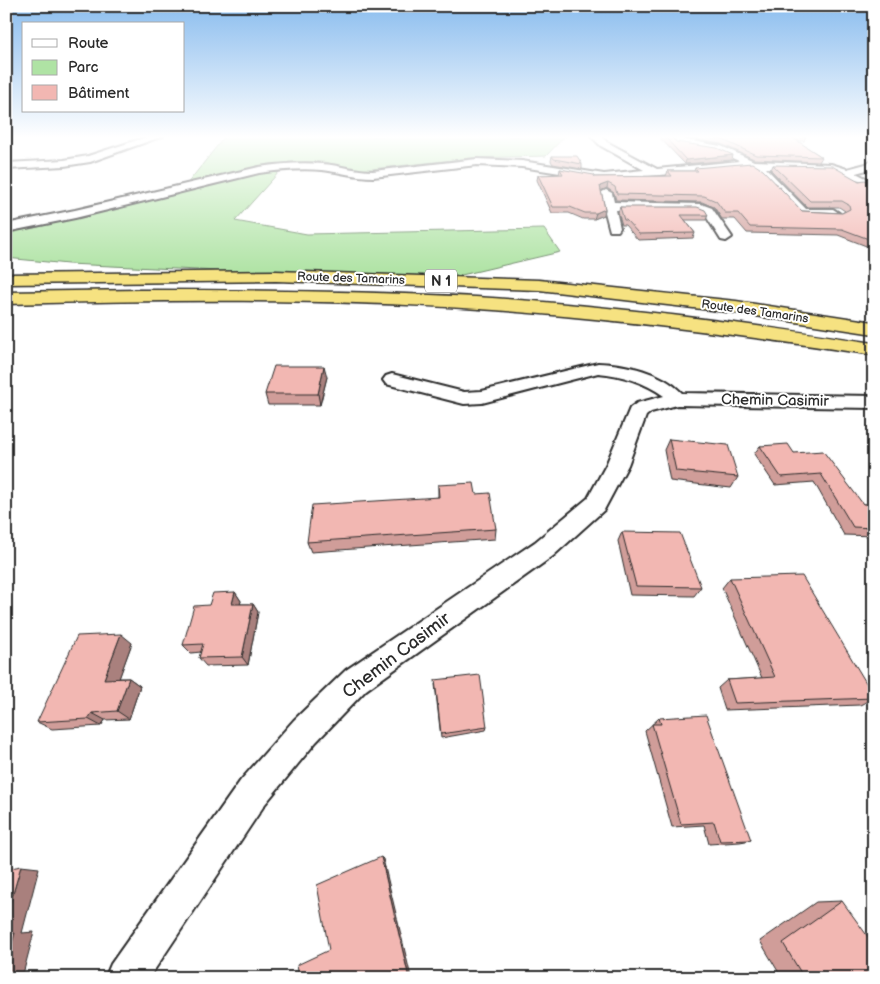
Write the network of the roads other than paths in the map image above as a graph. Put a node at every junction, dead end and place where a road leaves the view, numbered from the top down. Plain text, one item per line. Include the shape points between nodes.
1 (209, 182) edge
2 (605, 182) edge
3 (775, 182) edge
4 (608, 206) junction
5 (839, 213) edge
6 (6, 228) edge
7 (614, 228) dead end
8 (726, 237) dead end
9 (6, 278) edge
10 (6, 298) edge
11 (874, 328) edge
12 (874, 349) edge
13 (392, 380) dead end
14 (677, 399) junction
15 (874, 402) edge
16 (125, 978) edge

1 - 6 street
2 - 4 street
3 - 5 street via 803,212
4 - 7 street
4 - 8 street via 696,206 708,211
9 - 11 highway, Route des Tamarins / N 1 via 276,276 539,285 736,307
10 - 12 highway, Route des Tamarins / N 1 via 328,296 544,308 740,329
13 - 14 street via 464,398 482,397 598,368 611,368 660,386
14 - 15 street, Chemin Casimir
14 - 16 street, Chemin Casimir via 644,407 637,413 617,465 596,504 544,549 356,680 305,731 253,792

